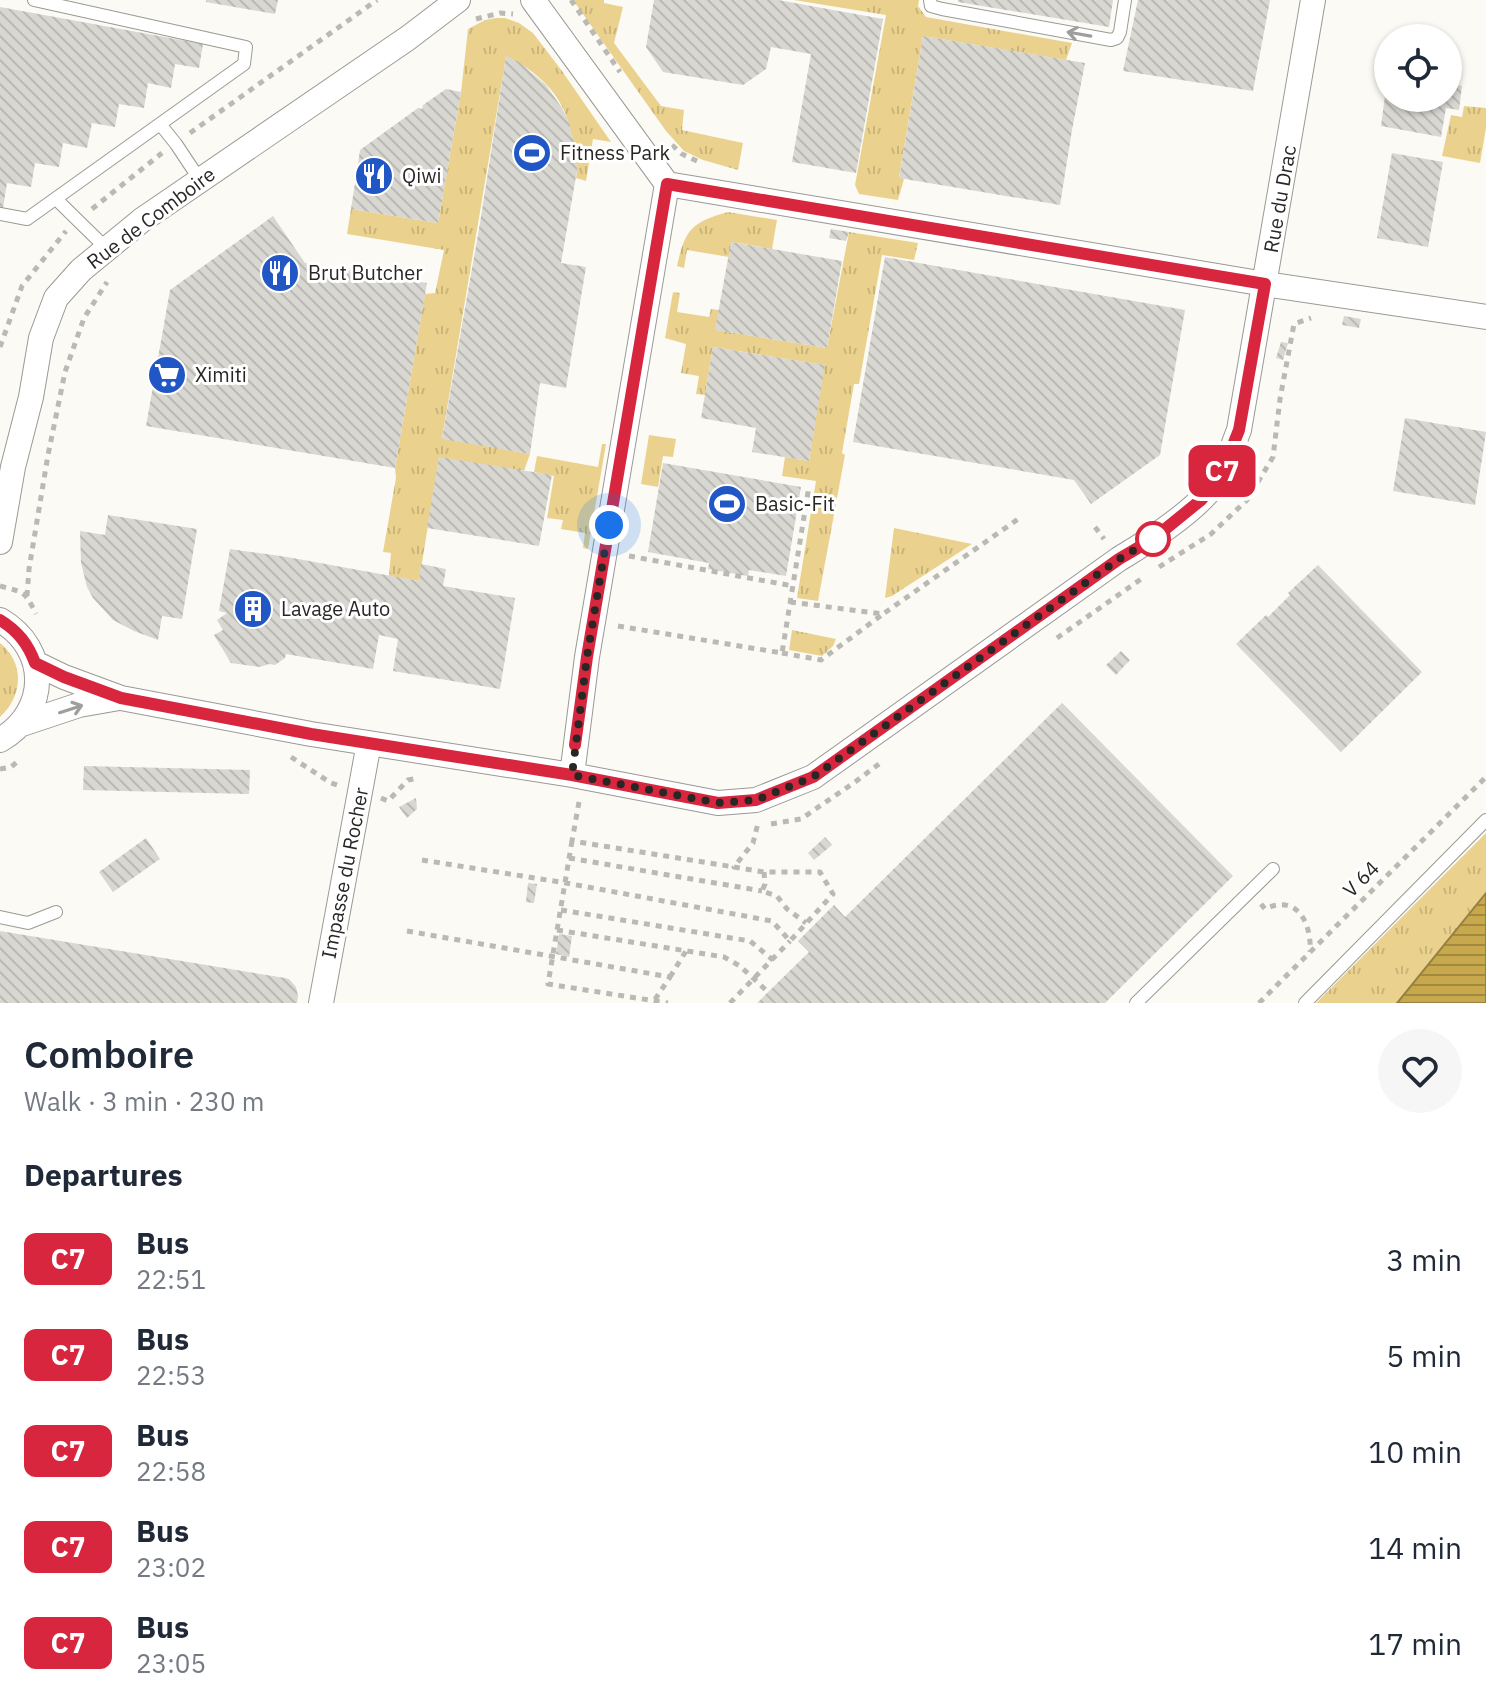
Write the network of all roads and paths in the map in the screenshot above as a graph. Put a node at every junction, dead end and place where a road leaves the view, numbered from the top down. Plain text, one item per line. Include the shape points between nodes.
1 (34, 0) edge
2 (571, 0) edge
3 (930, 0) edge
4 (1125, 0) edge
5 (1313, 0) edge
6 (534, 1) edge
7 (463, 10) edge
8 (623, 76) dead end
9 (160, 124) junction
10 (665, 139) dead end
11 (200, 180) junction
12 (667, 184) junction
13 (716, 193) junction
14 (56, 199) junction
15 (0, 214) edge
16 (107, 249) junction
17 (117, 273) dead end
18 (1265, 284) junction
19 (1336, 294) junction
20 (1486, 317) edge
21 (1295, 324) junction
22 (1287, 327) dead end
23 (1274, 393) dead end
24 (1280, 399) junction
25 (809, 486) dead end
26 (1021, 517) dead end
27 (0, 542) edge
28 (622, 555) dead end
29 (793, 586) junction
30 (27, 596) dead end
31 (790, 602) junction
32 (883, 614) junction
33 (0, 620) edge
34 (609, 624) dead end
35 (1055, 639) dead end
36 (782, 653) junction
37 (35, 663) junction
38 (121, 698) junction
39 (22, 724) junction
40 (0, 740) edge
41 (369, 743) junction
42 (281, 750) dead end
43 (889, 757) dead end
44 (572, 775) junction
45 (423, 776) dead end
46 (1486, 777) edge
47 (360, 791) junction
48 (756, 800) junction
49 (568, 803) dead end
50 (1486, 820) edge
51 (747, 826) dead end
52 (758, 826) junction
53 (572, 841) junction
54 (569, 858) junction
55 (422, 860) dead end
56 (734, 867) junction
57 (1273, 869) dead end
58 (764, 872) junction
59 (566, 883) junction
60 (762, 891) junction
61 (1249, 892) junction
62 (561, 910) junction
63 (56, 912) dead end
64 (0, 917) edge
65 (806, 923) junction
66 (557, 930) junction
67 (407, 931) dead end
68 (790, 941) junction
69 (686, 951) junction
70 (1310, 952) junction
71 (552, 956) junction
72 (773, 960) junction
73 (670, 977) junction
74 (754, 979) junction
75 (768, 992) dead end
76 (654, 1001) junction
77 (321, 1003) edge
78 (668, 1003) edge
79 (730, 1003) edge
80 (1136, 1003) edge
81 (1259, 1003) edge
82 (1305, 1003) edge

1 - 9 lane via 246,47 244,64
2 - 8 path
4 -> 3 lane via 1120,32 1111,40 942,9 931,6
5 - 18 street, Rue du Drac
6 - 7 path via 511,15
6 - 12 street
7 - 11 street, Rue de Comboire via 408,38
9 - 11 lane
9 - 14 lane
10 - 13 path via 711,168
11 - 16 street, Rue de Comboire
12 - 13 street
12 - 44 street
13 - 18 street
14 - 15 lane via 27,219
14 - 16 lane
16 - 27 street, Rue de Comboire via 56,298 41,338
17 - 30 path via 84,318 65,372
18 - 19 street
18 - 48 street, Rue du Drac via 1239,430 1220,478 1201,500 813,777
19 - 20 street
19 - 21 path via 1332,310
21 - 22 path
21 - 24 path
23 - 24 path
24 - 35 path via 1273,457 1247,500 1211,534
25 - 29 path
26 - 32 path
28 - 29 path
29 - 31 path
31 - 32 path
31 - 36 path
32 - 36 path via 821,660
33 - 37 street via 19,634
34 - 36 path
37 - 38 street
37 - 39 street via 36,696
39 -> 38 street
38 - 41 street, Rue du Drac
39 - 40 street
41 - 44 street, Rue du Drac
41 - 47 street, Impasse du Rocher
42 - 47 path via 331,783
43 - 52 path via 801,819
44 - 48 street, Rue du Drac via 718,803
45 - 47 path via 408,780 388,801
46 - 70 path, V 64
47 - 77 street, Impasse du Rocher
48 - 52 path
49 - 53 path via 579,802
50 - 82 lane
51 - 52 path
52 - 56 path via 753,843
53 - 54 path
53 - 56 path
54 - 59 path
54 - 60 path
55 - 59 path
56 - 58 path
57 - 61 lane
58 - 60 path
58 - 65 path via 820,872 833,894
59 - 62 path
59 - 68 path via 772,921
60 - 65 path via 777,896
61 - 70 path via 1265,909 1282,904 1297,911 1309,929
61 - 80 lane
62 - 66 path
62 - 72 path via 750,941
63 - 64 lane via 28,923
65 - 68 path
66 - 69 path
66 - 71 path
67 - 71 path
68 - 72 path
69 - 73 path
69 - 74 path via 724,957
70 - 81 path, V 64
71 - 73 path
71 - 76 path via 548,984
72 - 74 path
73 - 76 path
74 - 75 path
74 - 79 path
76 - 78 path

